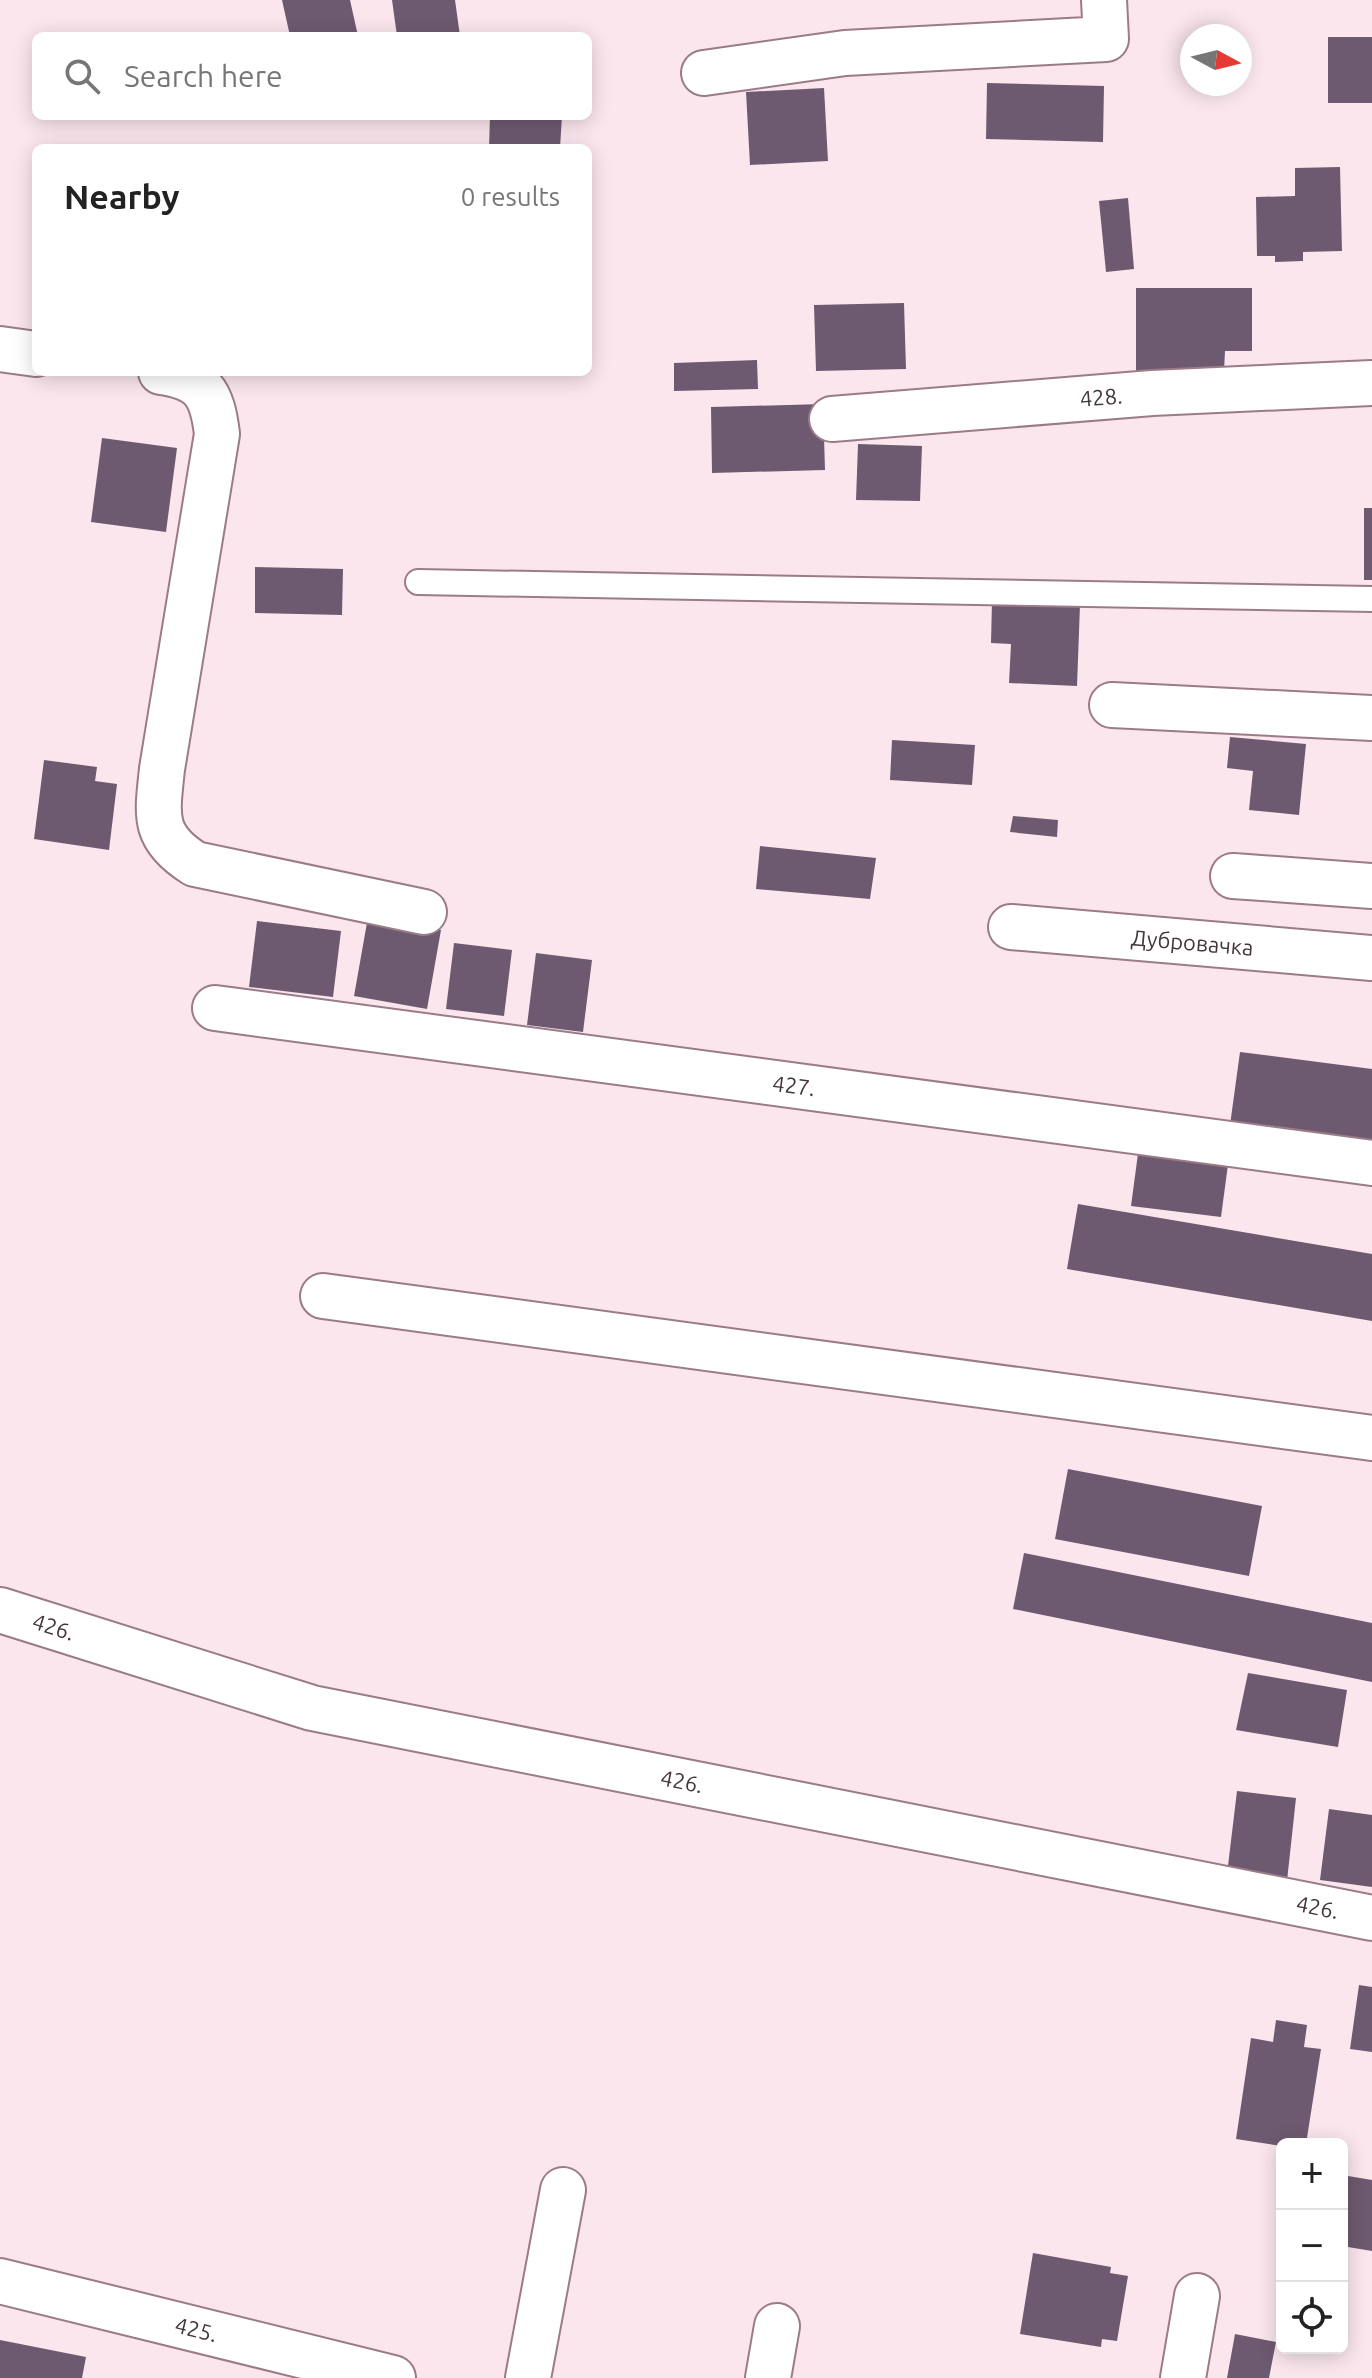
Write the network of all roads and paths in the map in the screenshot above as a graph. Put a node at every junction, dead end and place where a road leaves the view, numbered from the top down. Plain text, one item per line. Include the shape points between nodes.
1 (1105, 20) edge
2 (704, 73) dead end
3 (0, 349) edge
4 (32, 353) edge
5 (182, 376) edge
6 (1372, 383) edge
7 (832, 419) dead end
8 (418, 582) dead end
9 (1372, 599) edge
10 (1112, 705) dead end
11 (1372, 718) edge
12 (1233, 876) dead end
13 (1372, 886) edge
14 (424, 912) dead end
15 (1011, 927) dead end
16 (1372, 958) edge
17 (215, 1008) dead end
18 (1372, 1163) edge
19 (323, 1296) dead end
20 (1372, 1438) edge
21 (0, 1610) edge
22 (1372, 1918) edge
23 (563, 2190) dead end
24 (0, 2281) edge
25 (1197, 2296) dead end
26 (777, 2326) dead end
27 (393, 2378) edge
28 (528, 2378) edge
29 (768, 2378) edge
30 (1183, 2378) edge

1 - 2 street
3 - 4 street
5 - 14 street via 202,386 214,406 217,434 162,769 160,830 174,851 195,864
6 - 7 street, 428. via 1152,393
8 - 9 lane
10 - 11 street
12 - 13 street
15 - 16 street, Дубровачка
17 - 18 street, 427.
19 - 20 street
21 - 22 street, 426. via 312,1708
23 - 28 street
24 - 27 street, 425.
25 - 30 street
26 - 29 street

